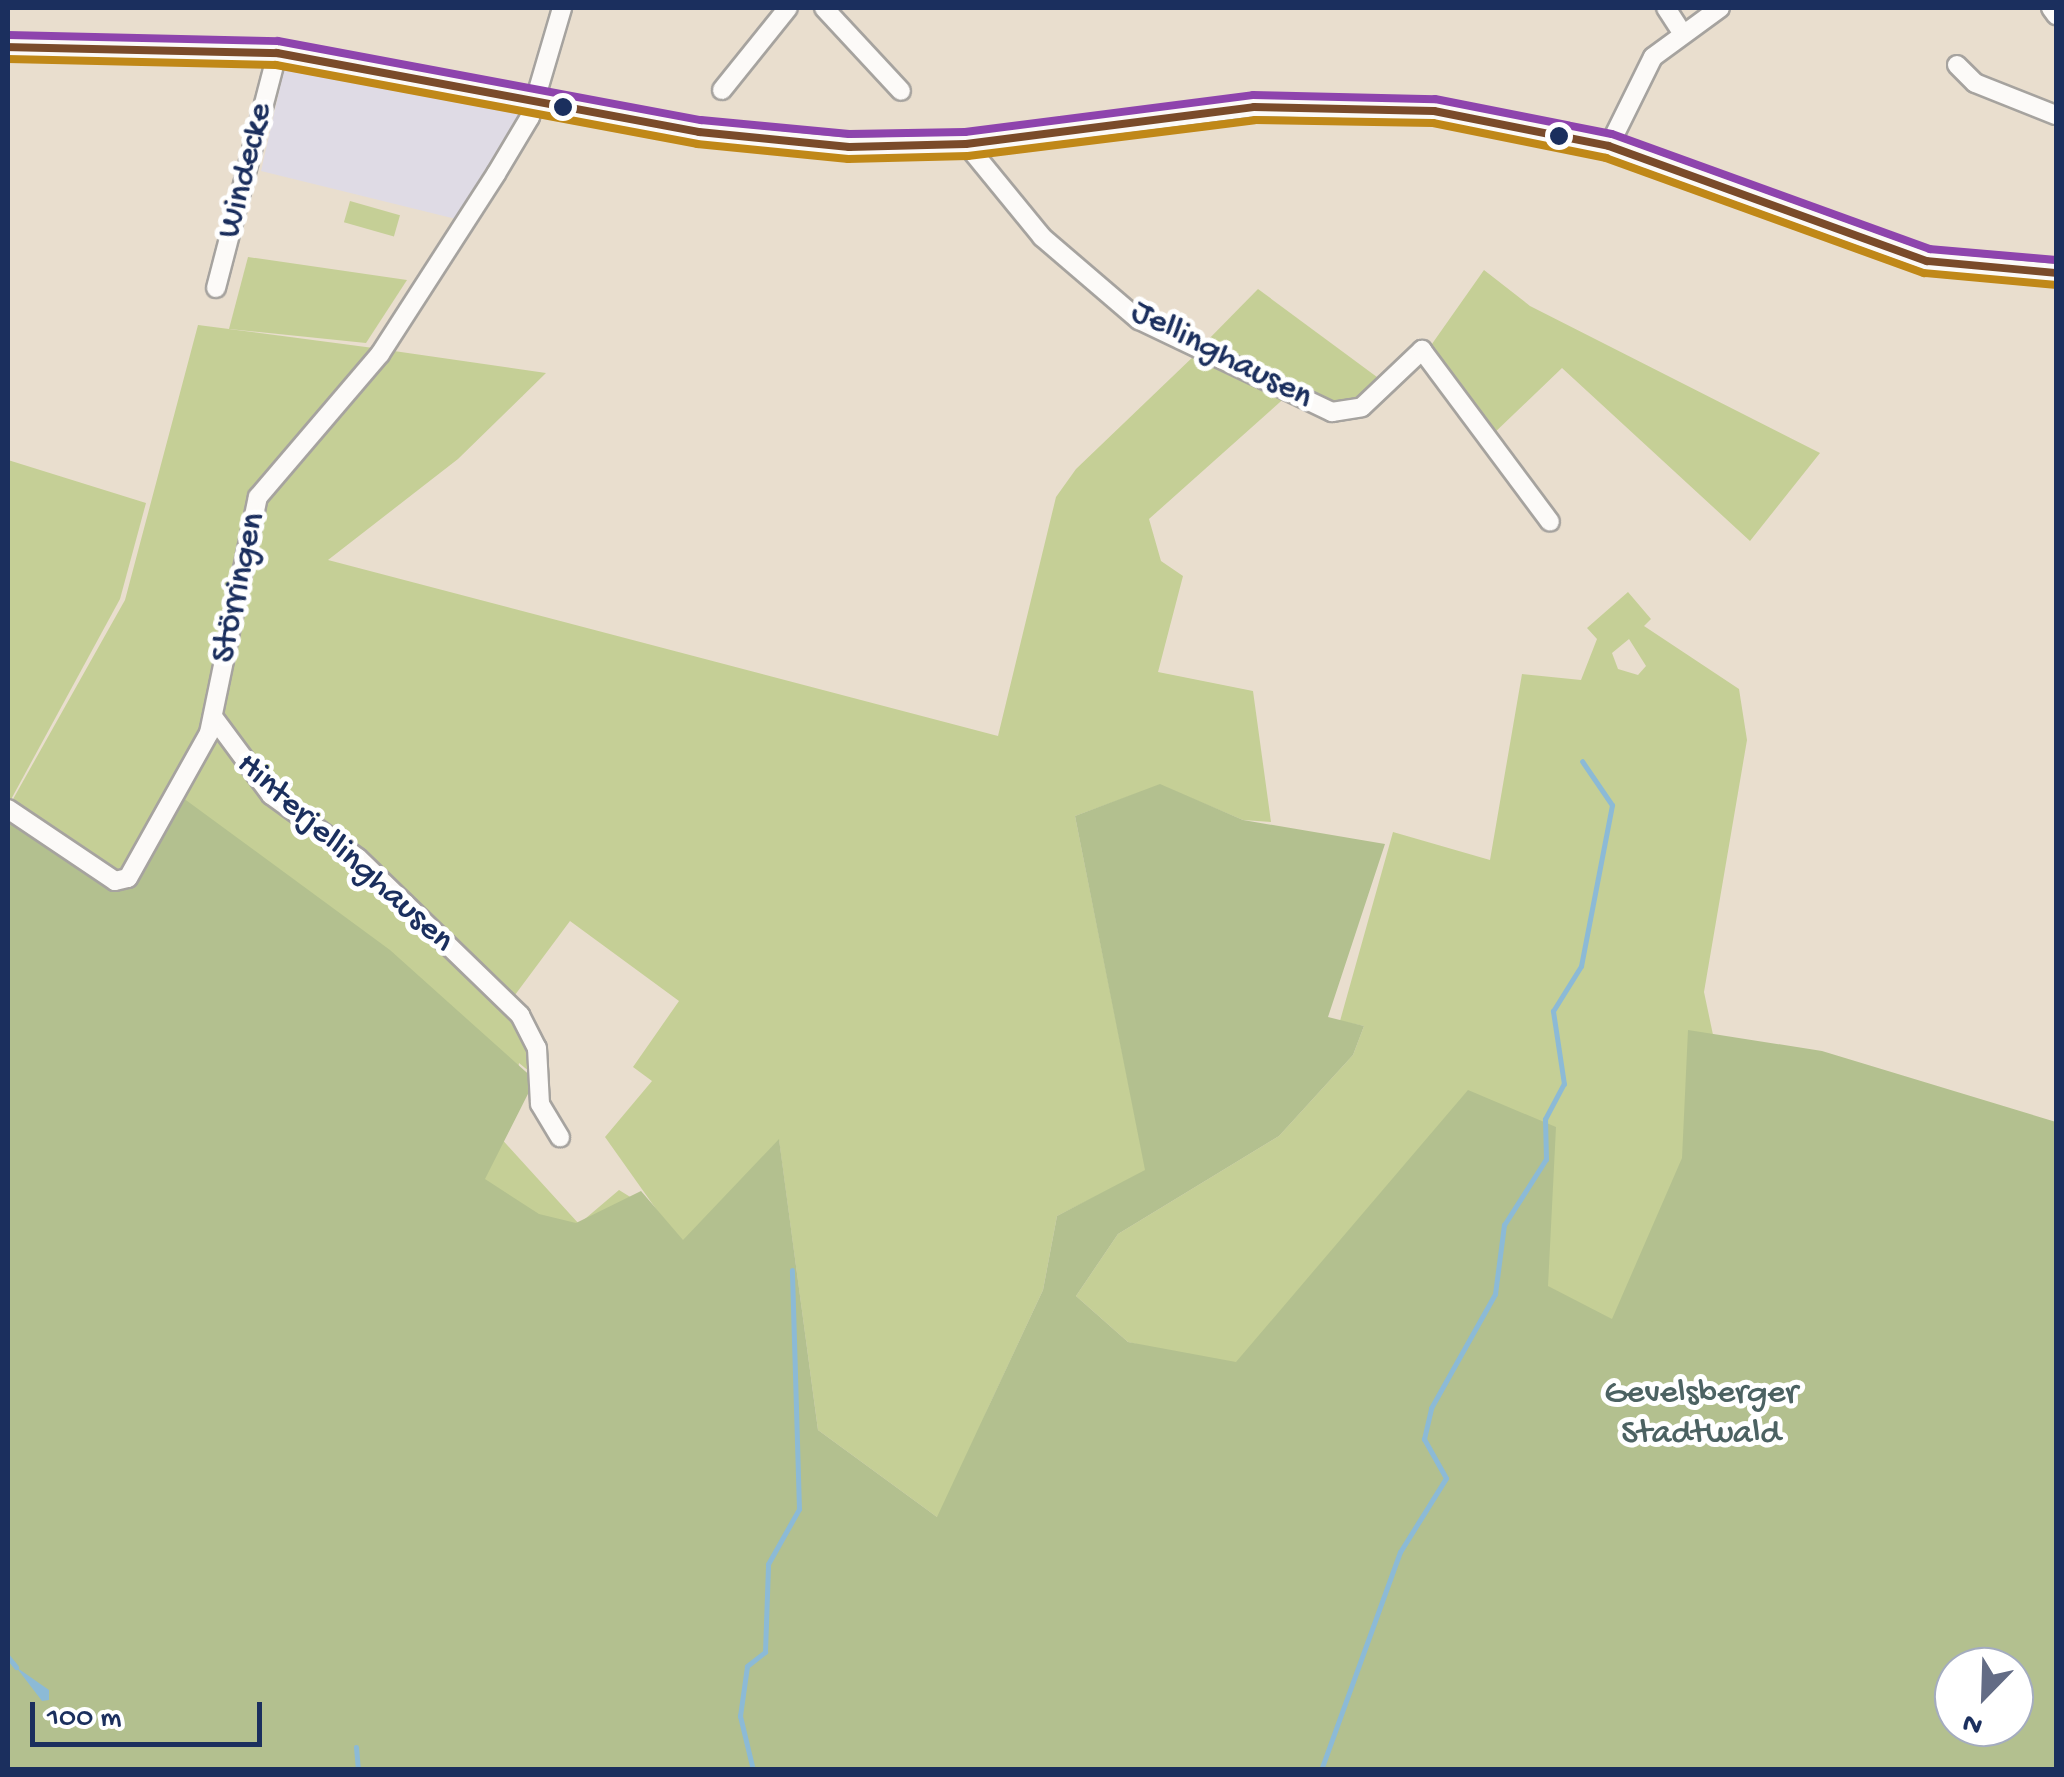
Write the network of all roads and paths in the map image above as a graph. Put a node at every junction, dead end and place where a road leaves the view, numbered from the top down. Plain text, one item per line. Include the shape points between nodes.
1 (562, 8) edge
2 (788, 8) edge
3 (824, 8) edge
4 (1666, 8) edge
5 (1720, 8) edge
6 (2052, 8) edge
7 (2056, 16) edge
8 (1681, 31) junction
9 (8, 48) edge
10 (277, 54) junction
11 (1957, 66) dead end
12 (722, 90) dead end
13 (901, 90) dead end
14 (535, 101) junction
15 (2056, 115) edge
16 (966, 144) junction
17 (1609, 146) junction
18 (2056, 273) edge
19 (216, 288) dead end
20 (1550, 522) dead end
21 (214, 718) junction
22 (8, 809) edge
23 (560, 1137) dead end

1 - 14 street, Störringen
2 - 12 street
3 - 13 street
4 - 8 street
5 - 8 street
6 - 7 street
8 - 17 street via 1631,89
9 - 10 street
10 - 14 street
10 - 19 street, Windecke
11 - 15 street via 1975,84
14 - 16 street via 768,142
14 - 21 street, Störringen via 380,354 258,497
16 - 17 street via 1196,112 1331,105 1447,113
16 - 20 street, Jellinghausen via 1042,237 1139,320 1332,412 1362,408 1422,350
17 - 18 street via 1927,261
21 - 22 street, Störringen via 128,878 114,880
21 - 23 street, Hinterjellinghausen via 271,795 358,858 520,1015 538,1048 540,1104

